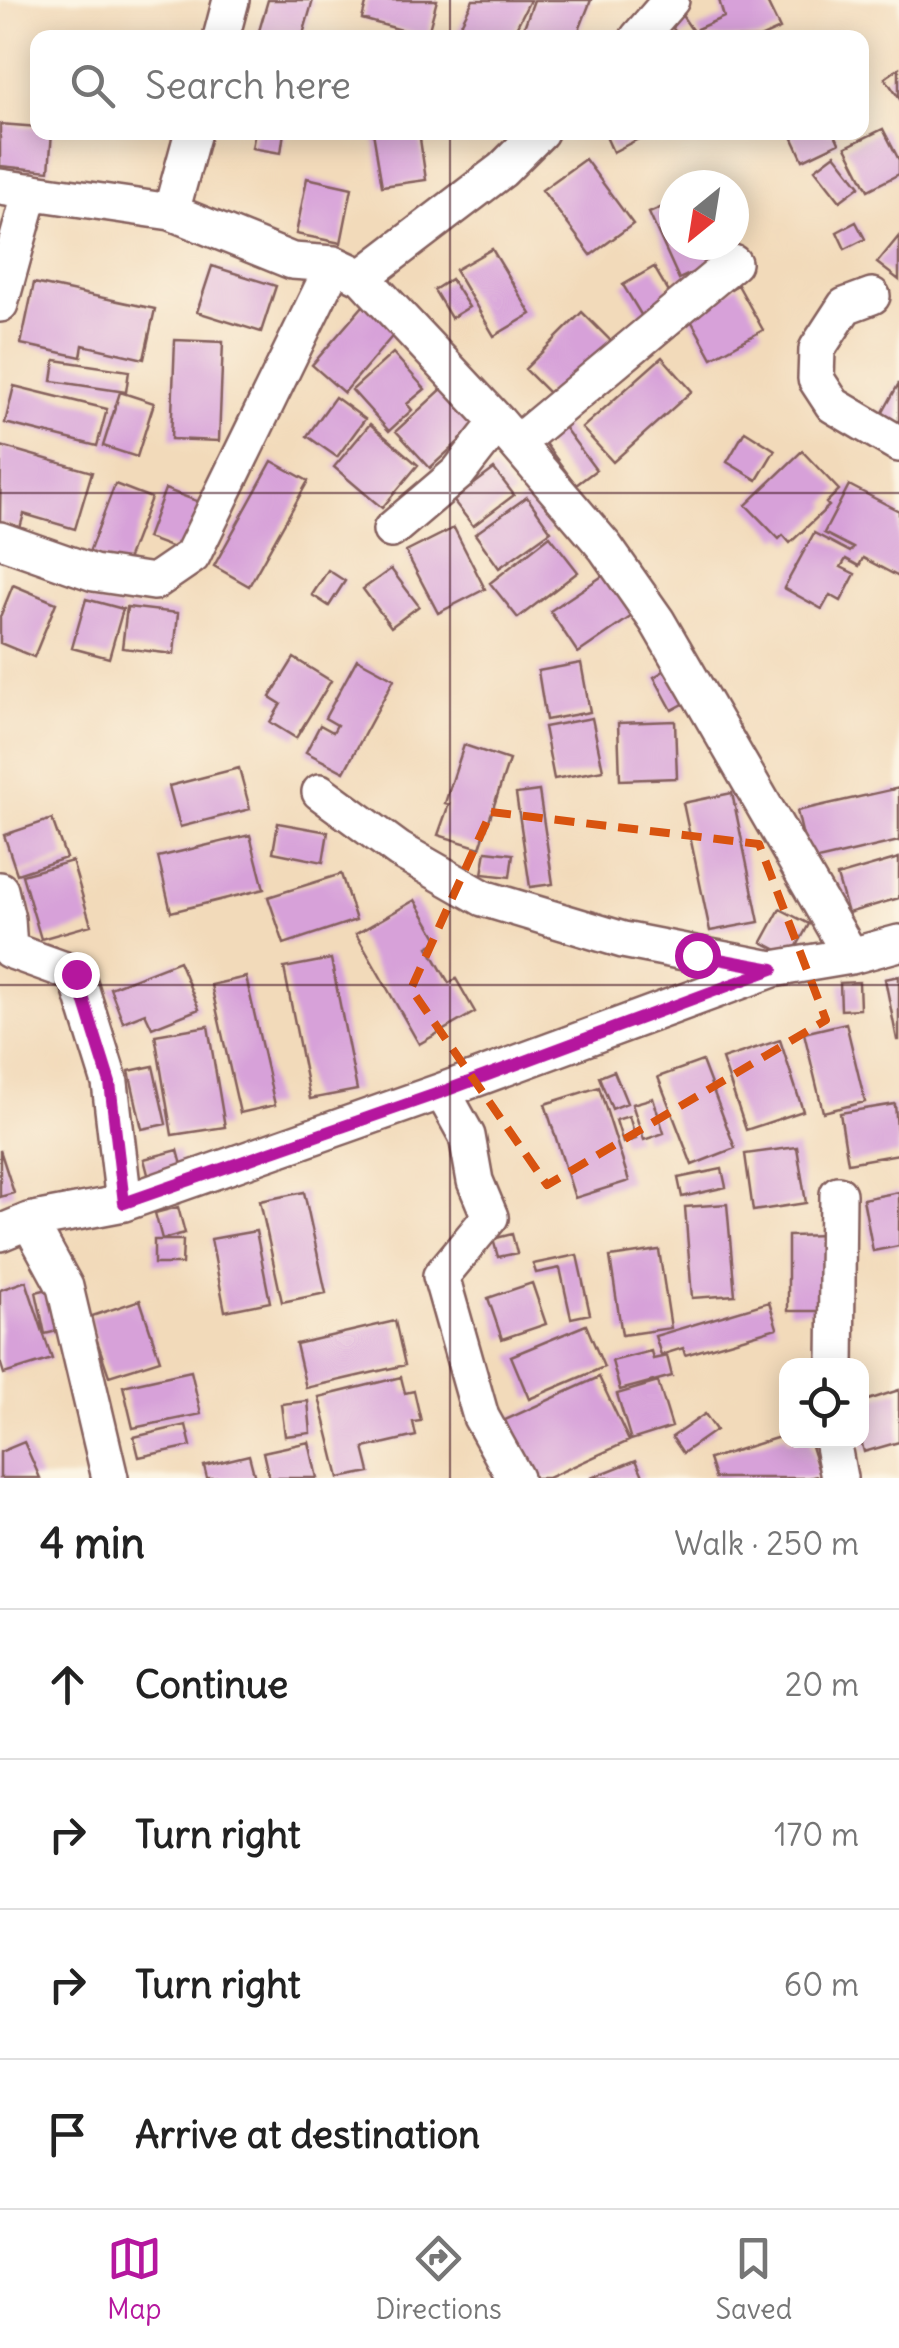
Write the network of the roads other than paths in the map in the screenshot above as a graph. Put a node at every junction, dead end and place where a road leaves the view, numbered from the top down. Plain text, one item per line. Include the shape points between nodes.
1 (232, 0) edge
2 (671, 0) edge
3 (223, 30) edge
4 (645, 30) edge
5 (192, 140) edge
6 (532, 140) edge
7 (15, 189) edge
8 (171, 212) junction
9 (733, 263) dead end
10 (348, 271) junction
11 (872, 296) dead end
12 (0, 304) edge
13 (508, 433) junction
14 (899, 444) edge
15 (391, 530) dead end
16 (0, 540) edge
17 (320, 792) dead end
18 (0, 890) edge
19 (899, 943) edge
20 (851, 956) junction
21 (773, 969) junction
22 (442, 1092) junction
23 (838, 1194) dead end
24 (124, 1203) junction
25 (14, 1227) edge
26 (837, 1358) edge
27 (833, 1448) edge
28 (110, 1478) edge
29 (515, 1478) edge
30 (839, 1478) edge

1 - 3 street
2 - 4 street
5 - 8 street
6 - 10 street via 502,170
7 - 8 street
7 - 12 street
8 - 10 street via 292,260
9 - 13 street
10 - 13 street
10 - 16 street via 192,556 154,582 94,573
11 - 14 street via 845,306 817,350 816,379 833,405
13 - 15 street
13 - 20 street via 605,546 657,621
17 - 21 street via 399,850 483,898 623,940
18 - 24 street via 9,950 76,974 110,1083
19 - 20 street
20 - 21 street
21 - 22 street
22 - 24 street
22 - 29 street via 467,1136 490,1217 442,1276 481,1417
23 - 26 street
24 - 25 street
25 - 28 street via 65,1287
27 - 30 street

